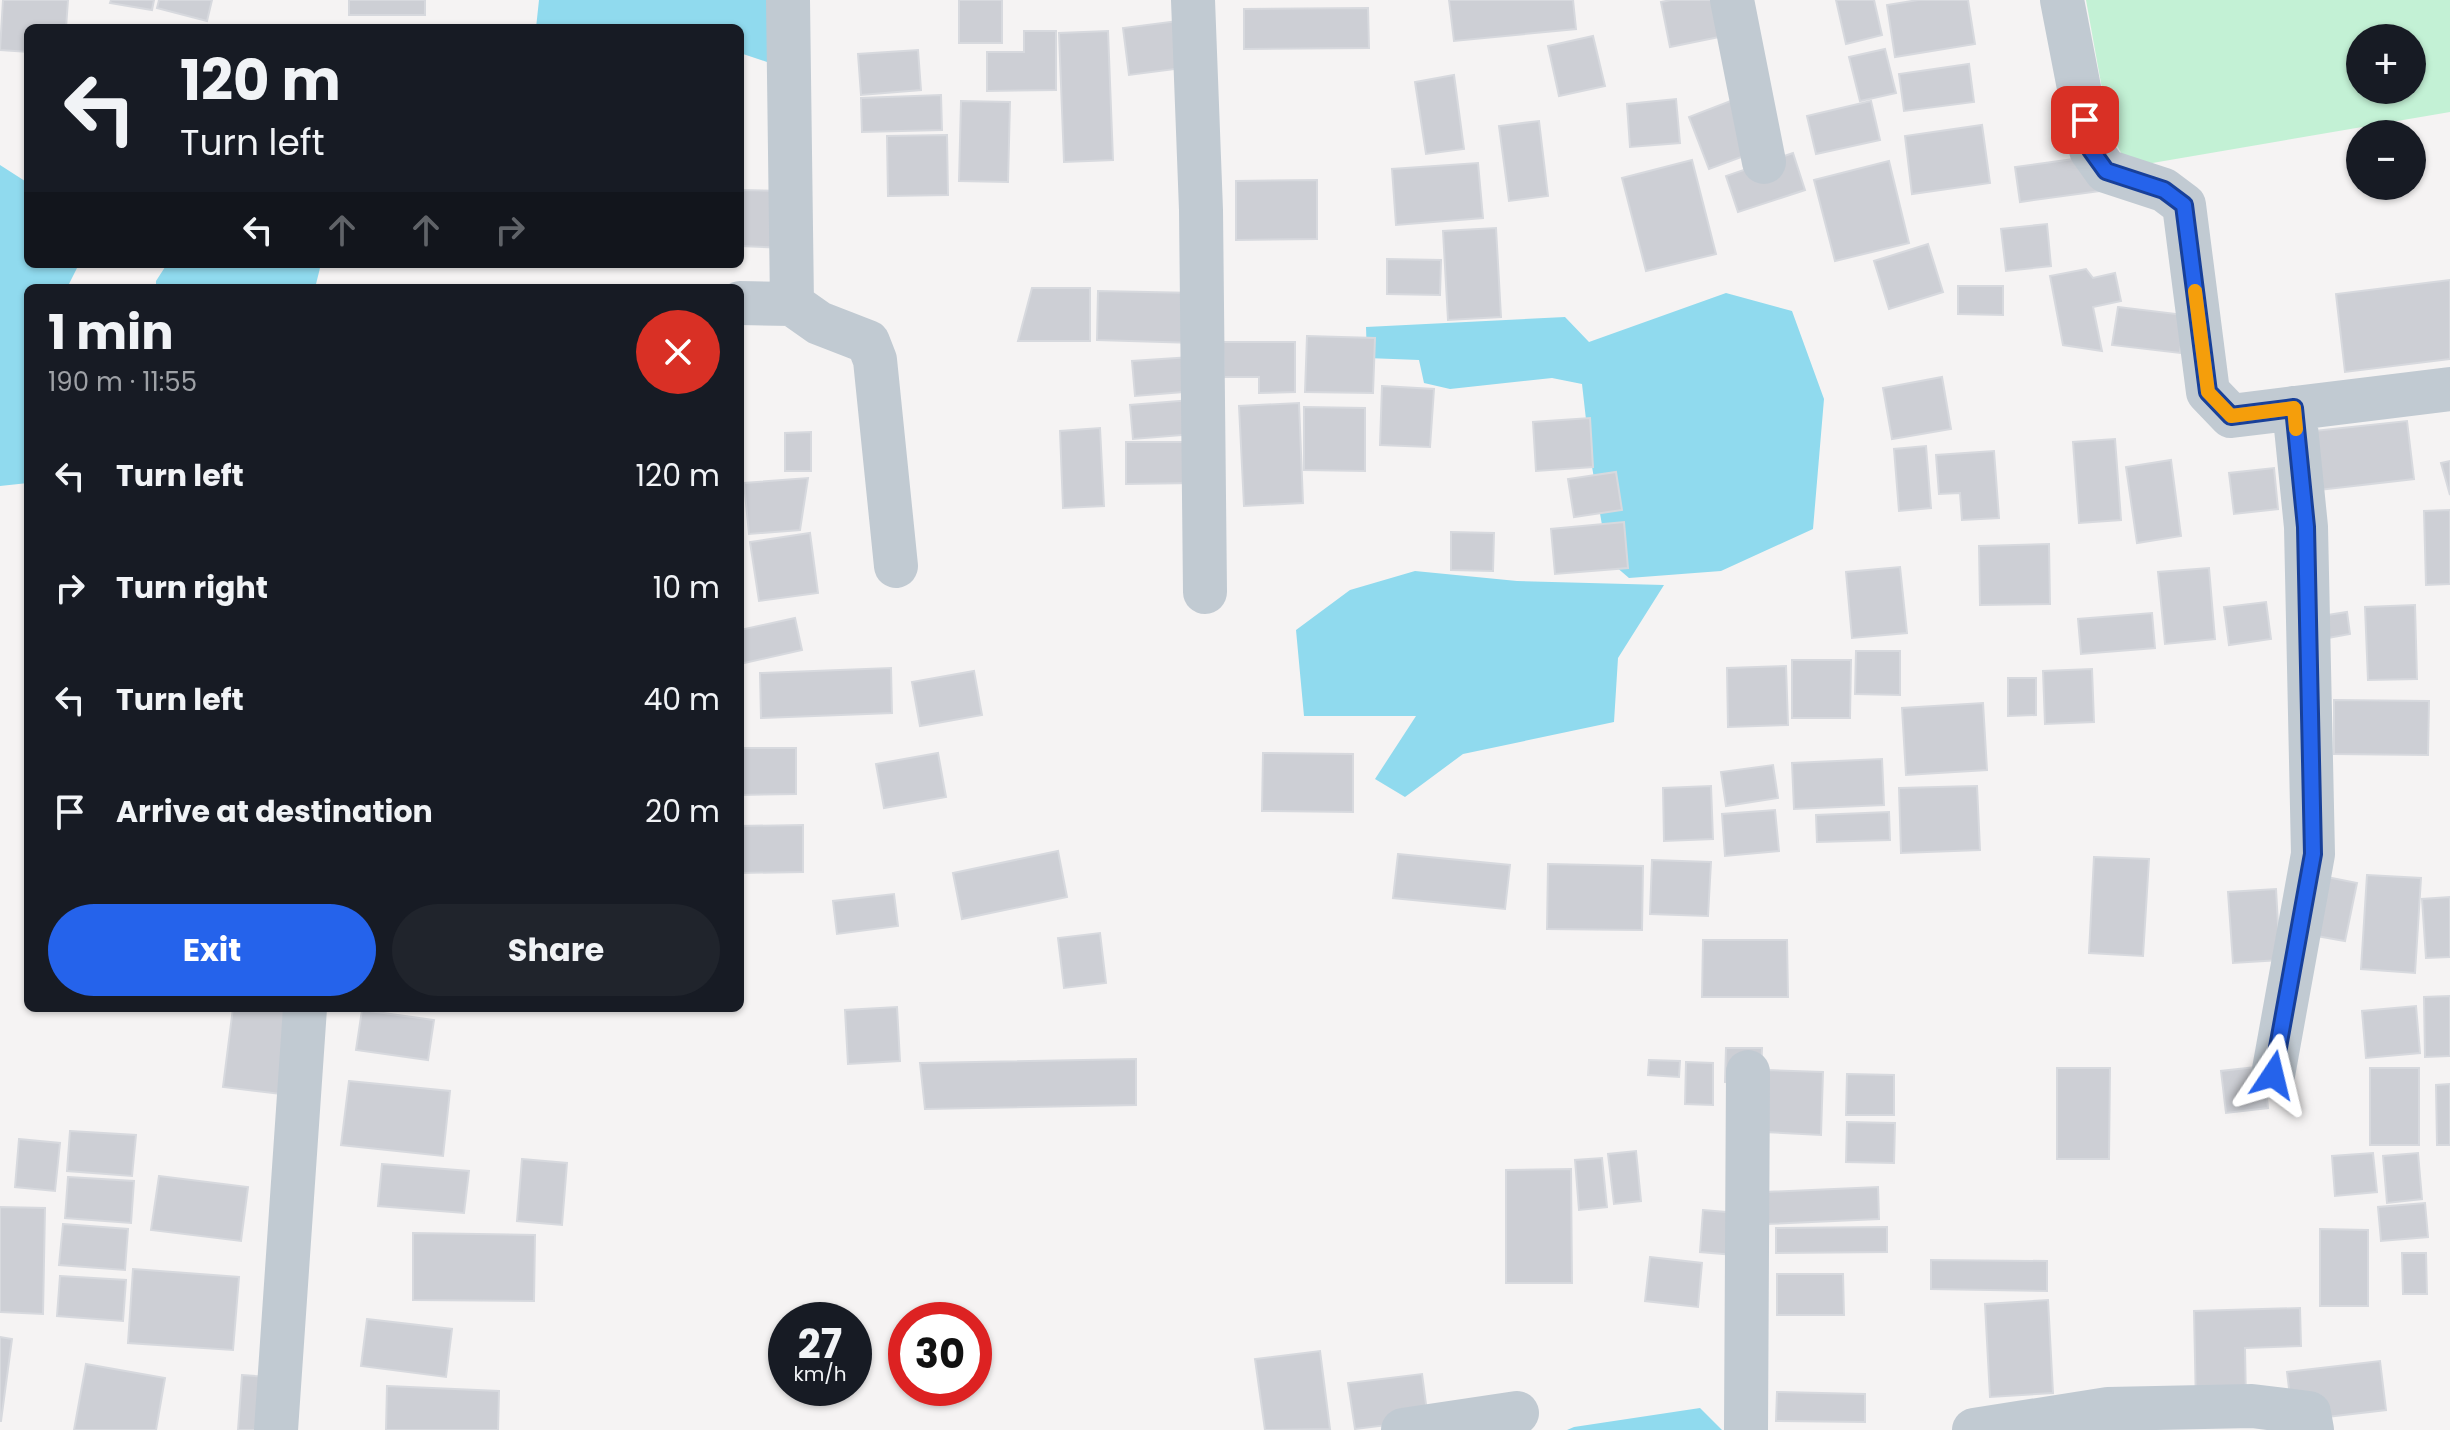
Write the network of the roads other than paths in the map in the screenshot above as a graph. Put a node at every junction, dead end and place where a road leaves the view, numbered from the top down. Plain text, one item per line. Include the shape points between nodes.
1 (788, 0) edge
2 (1193, 0) edge
3 (1732, 0) edge
4 (2062, 0) edge
5 (1764, 162) dead end
6 (744, 303) edge
7 (792, 304) junction
8 (2450, 389) edge
9 (2294, 408) junction
10 (896, 566) dead end
11 (1205, 592) dead end
12 (305, 1012) edge
13 (1748, 1072) dead end
14 (2273, 1075) dead end
15 (1517, 1413) dead end
16 (276, 1430) edge
17 (1403, 1430) edge
18 (1746, 1430) edge
19 (1974, 1430) edge
20 (2312, 1430) edge

1 - 7 street
2 - 11 street
3 - 5 street
4 - 9 street via 2091,150 2106,171 2164,190 2184,205 2208,392 2231,416
6 - 7 street
7 - 10 street via 819,323 868,342 875,360
8 - 9 street
9 - 14 street via 2306,527 2313,854
12 - 16 street
13 - 18 street
15 - 17 street
19 - 20 street via 2108,1409 2252,1406 2309,1413

